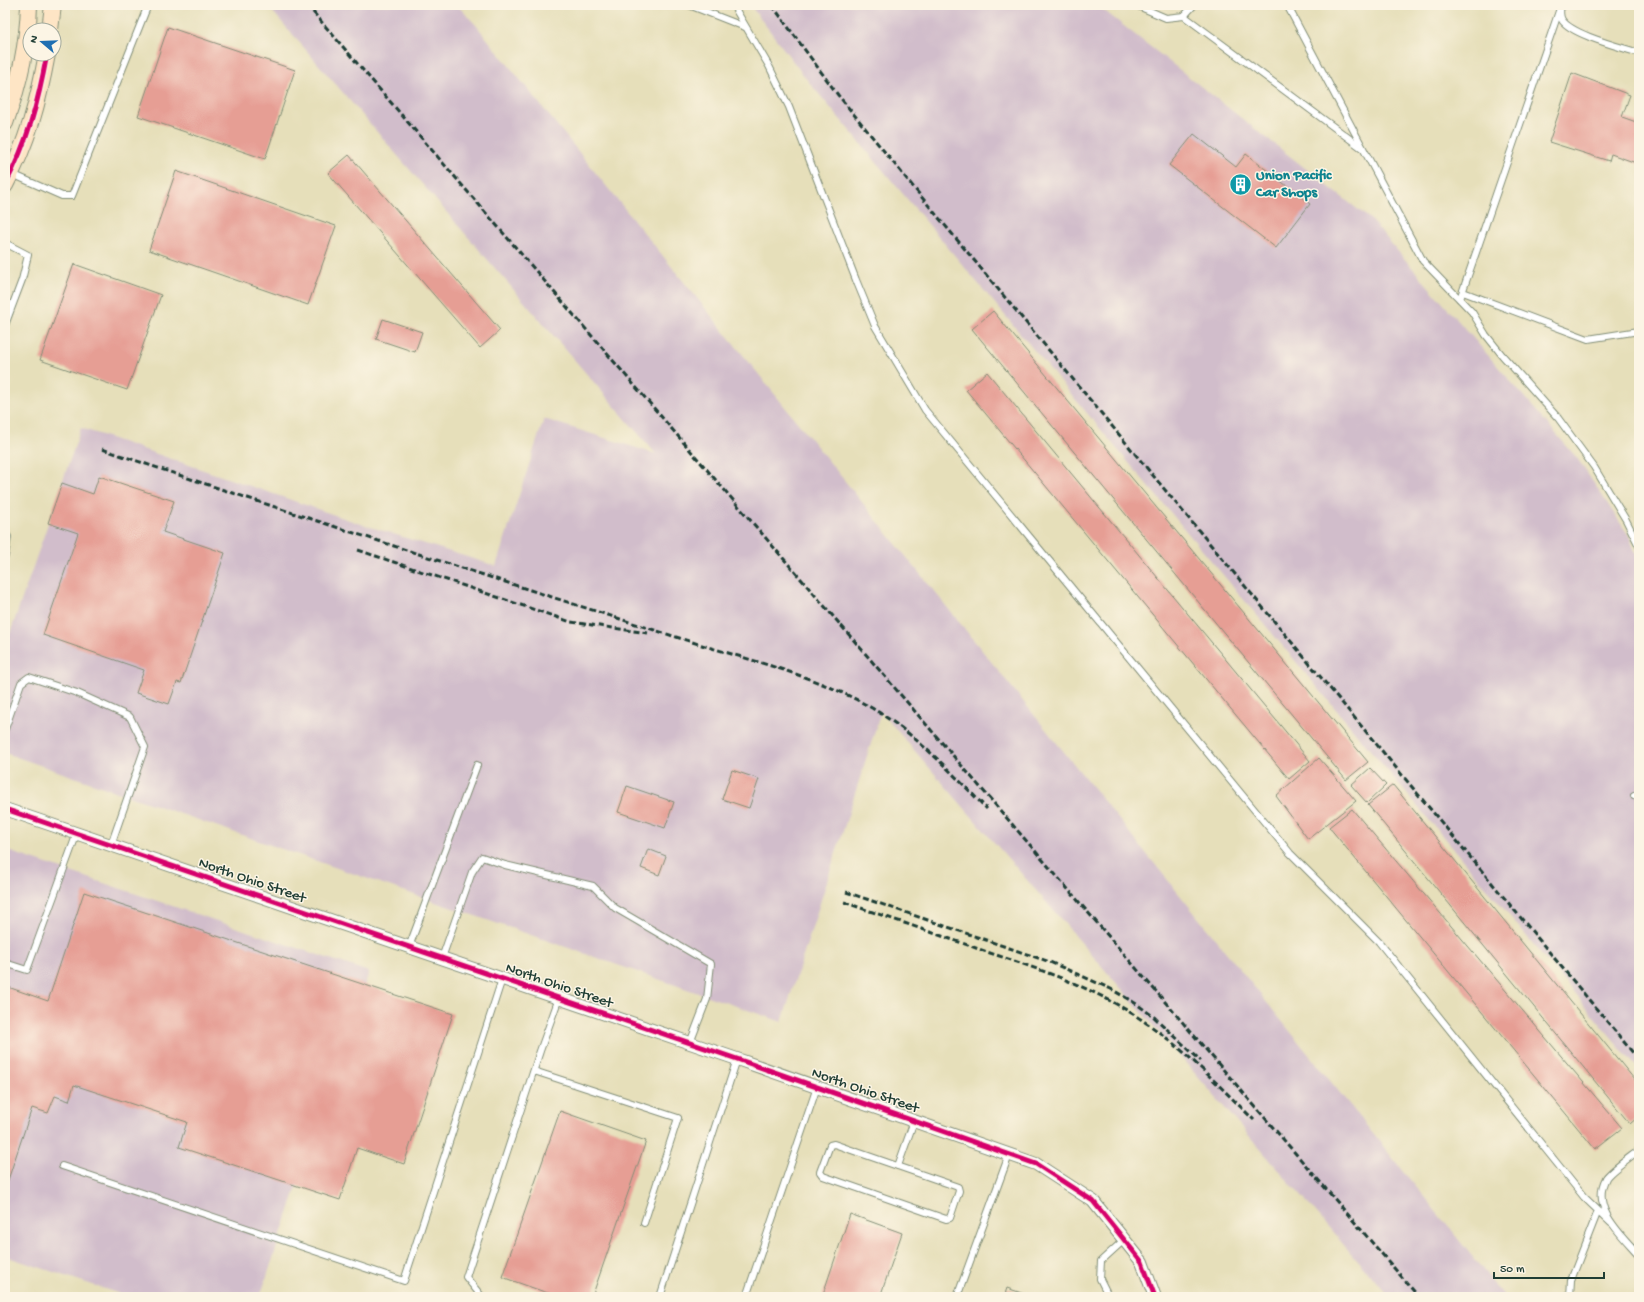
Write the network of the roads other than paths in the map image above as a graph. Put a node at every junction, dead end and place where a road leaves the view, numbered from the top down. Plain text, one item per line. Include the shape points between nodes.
1 (29, 5) edge
2 (53, 5) edge
3 (148, 5) edge
4 (689, 5) edge
5 (733, 5) edge
6 (1136, 5) edge
7 (1194, 5) edge
8 (1287, 5) edge
9 (1560, 8) edge
10 (1184, 16) junction
11 (51, 22) edge
12 (745, 26) junction
13 (1639, 53) edge
14 (46, 62) edge
15 (5, 123) edge
16 (1363, 149) junction
17 (7, 176) edge
18 (5, 243) edge
19 (1463, 292) junction
20 (1460, 299) junction
21 (5, 325) edge
22 (1639, 332) edge
23 (5, 533) edge
24 (1639, 546) edge
25 (5, 556) edge
26 (5, 729) edge
27 (477, 765) dead end
28 (5, 809) edge
29 (77, 833) junction
30 (111, 845) junction
31 (410, 947) junction
32 (442, 958) junction
33 (5, 963) edge
34 (502, 979) junction
35 (559, 998) junction
36 (690, 1043) junction
37 (737, 1059) junction
38 (534, 1071) junction
39 (817, 1087) junction
40 (914, 1121) junction
41 (1639, 1150) edge
42 (1009, 1155) junction
43 (62, 1166) dead end
44 (898, 1166) junction
45 (1598, 1210) junction
46 (644, 1223) dead end
47 (1611, 1223) junction
48 (1124, 1240) junction
49 (1639, 1255) edge
50 (482, 1297) edge
51 (660, 1297) edge
52 (746, 1297) edge
53 (957, 1297) edge
54 (1109, 1297) edge
55 (1156, 1297) edge
56 (1570, 1297) edge

1 - 15 street via 29,26 13,101
2 - 11 street
3 - 17 lane via 72,196 62,196
4 - 12 lane
5 - 12 lane
6 - 10 lane via 1166,18
7 - 10 lane
8 - 16 lane
9 - 13 lane via 1562,20 1571,28
9 - 19 lane
10 - 16 lane
12 - 45 lane via 789,107 875,326 925,410 1290,853 1380,942 1584,1197
14 - 17 street via 40,95 30,127
16 - 20 lane via 1424,262
18 - 21 lane via 28,255 22,280
19 - 20 lane
19 - 22 lane via 1588,339
20 - 24 lane via 1502,355 1558,418 1594,467
23 - 25 lane via 8,537
26 - 30 lane via 21,683 29,677 77,693 130,717 145,747
27 - 31 lane
28 - 29 street, North Ohio Street
29 - 30 street, North Ohio Street
29 - 33 lane via 27,970
30 - 31 street, North Ohio Street
31 - 32 street, North Ohio Street
32 - 34 street, North Ohio Street
32 - 36 lane via 472,872 482,857 505,866 593,886 615,908 711,964 707,999
34 - 35 street, North Ohio Street
34 - 43 lane via 404,1281
35 - 36 street, North Ohio Street
35 - 38 lane
36 - 37 street, North Ohio Street
37 - 39 street, North Ohio Street
37 - 51 lane
38 - 46 lane via 678,1118
38 - 50 lane via 466,1277
39 - 40 street, North Ohio Street
39 - 52 lane
40 - 42 street, North Ohio Street
40 - 44 lane
41 - 47 lane via 1606,1176 1601,1190 1601,1200
42 - 48 street, North Ohio Street via 1036,1164 1093,1201
42 - 53 lane
44 - 44 lane via 834,1144 830,1145 820,1172 823,1176 946,1219 950,1218 958,1188
45 - 47 lane
45 - 56 lane via 1571,1280
47 - 49 lane
48 - 54 lane via 1101,1261 1100,1279
48 - 55 street, North Ohio Street via 1142,1262

